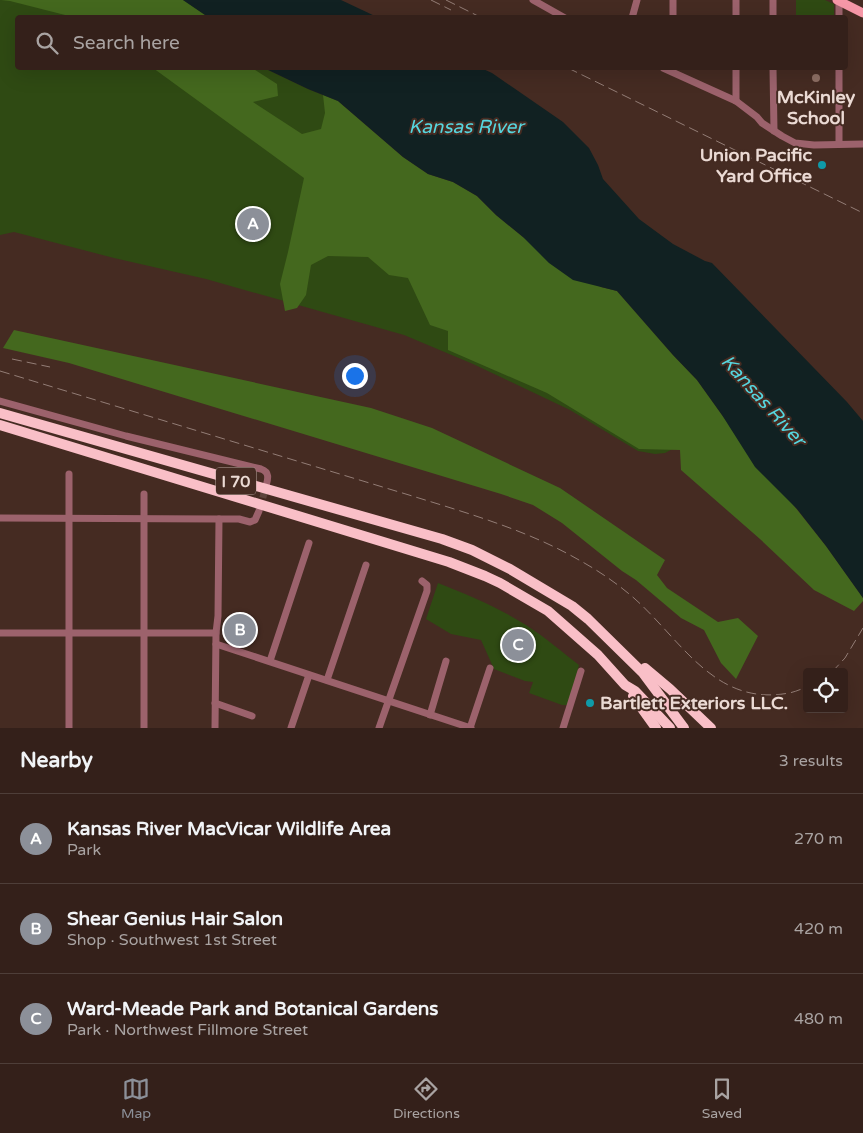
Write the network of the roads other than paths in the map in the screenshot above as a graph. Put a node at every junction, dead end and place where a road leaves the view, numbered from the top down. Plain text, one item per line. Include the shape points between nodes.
1 (637, 0) edge
2 (673, 0) edge
3 (736, 0) edge
4 (773, 0) edge
5 (838, 0) edge
6 (536, 1) edge
7 (863, 13) edge
8 (560, 15) edge
9 (633, 15) edge
10 (673, 15) edge
11 (736, 15) edge
12 (773, 15) edge
13 (839, 15) edge
14 (674, 70) edge
15 (736, 70) edge
16 (773, 70) edge
17 (839, 70) edge
18 (736, 101) junction
19 (774, 131) junction
20 (839, 144) junction
21 (863, 144) edge
22 (0, 401) edge
23 (0, 413) edge
24 (0, 425) edge
25 (69, 474) dead end
26 (266, 486) tunnel mouth
27 (144, 494) dead end
28 (259, 511) dead end
29 (0, 518) edge
30 (69, 518) junction
31 (144, 519) junction
32 (218, 519) junction
33 (309, 542) dead end
34 (366, 565) dead end
35 (422, 581) dead end
36 (602, 632) junction
37 (0, 633) edge
38 (68, 633) junction
39 (216, 633) junction
40 (144, 634) junction
41 (216, 644) junction
42 (446, 661) dead end
43 (270, 662) junction
44 (490, 668) dead end
45 (582, 672) dead end
46 (309, 675) junction
47 (327, 680) junction
48 (625, 685) junction
49 (389, 701) junction
50 (215, 703) junction
51 (430, 715) junction
52 (252, 716) dead end
53 (69, 728) edge
54 (144, 728) edge
55 (215, 728) edge
56 (291, 728) edge
57 (379, 728) edge
58 (471, 728) edge
59 (564, 728) edge
60 (656, 728) edge
61 (670, 728) edge
62 (684, 728) edge
63 (711, 728) edge

1 - 9 street
2 - 10 street
3 - 11 street
4 - 12 street
5 - 7 main road
5 - 13 street
6 - 8 street
14 - 18 street
15 - 18 street
16 - 19 street
17 - 20 street
18 - 19 street
19 - 20 street via 796,143
20 - 21 street
22 - 26 street via 261,469 268,476
23 - 36 highway, I 70 via 472,550 572,606
24 - 48 highway, I 70 via 449,562 485,576 548,611 598,655
25 - 30 street
27 - 31 street
28 - 32 street via 255,520 250,522
29 - 30 street
30 - 31 street
30 - 38 street
31 - 32 street
31 - 40 street
32 - 39 street
33 - 43 street
34 - 47 street
35 - 49 street via 427,585 426,591
36 - 62 highway, I 70 via 643,673
36 - 63 highway
37 - 38 street
38 - 40 street
38 - 53 street
39 - 40 street
39 - 41 street
40 - 54 street
41 - 43 street
41 - 50 street
42 - 51 street
43 - 46 street
44 - 58 street
45 - 59 street
46 - 47 street
46 - 56 street
47 - 49 street
48 - 60 highway
48 - 61 highway, I 70 via 635,691
49 - 51 street
49 - 57 street
50 - 52 street
50 - 55 street
51 - 58 street

